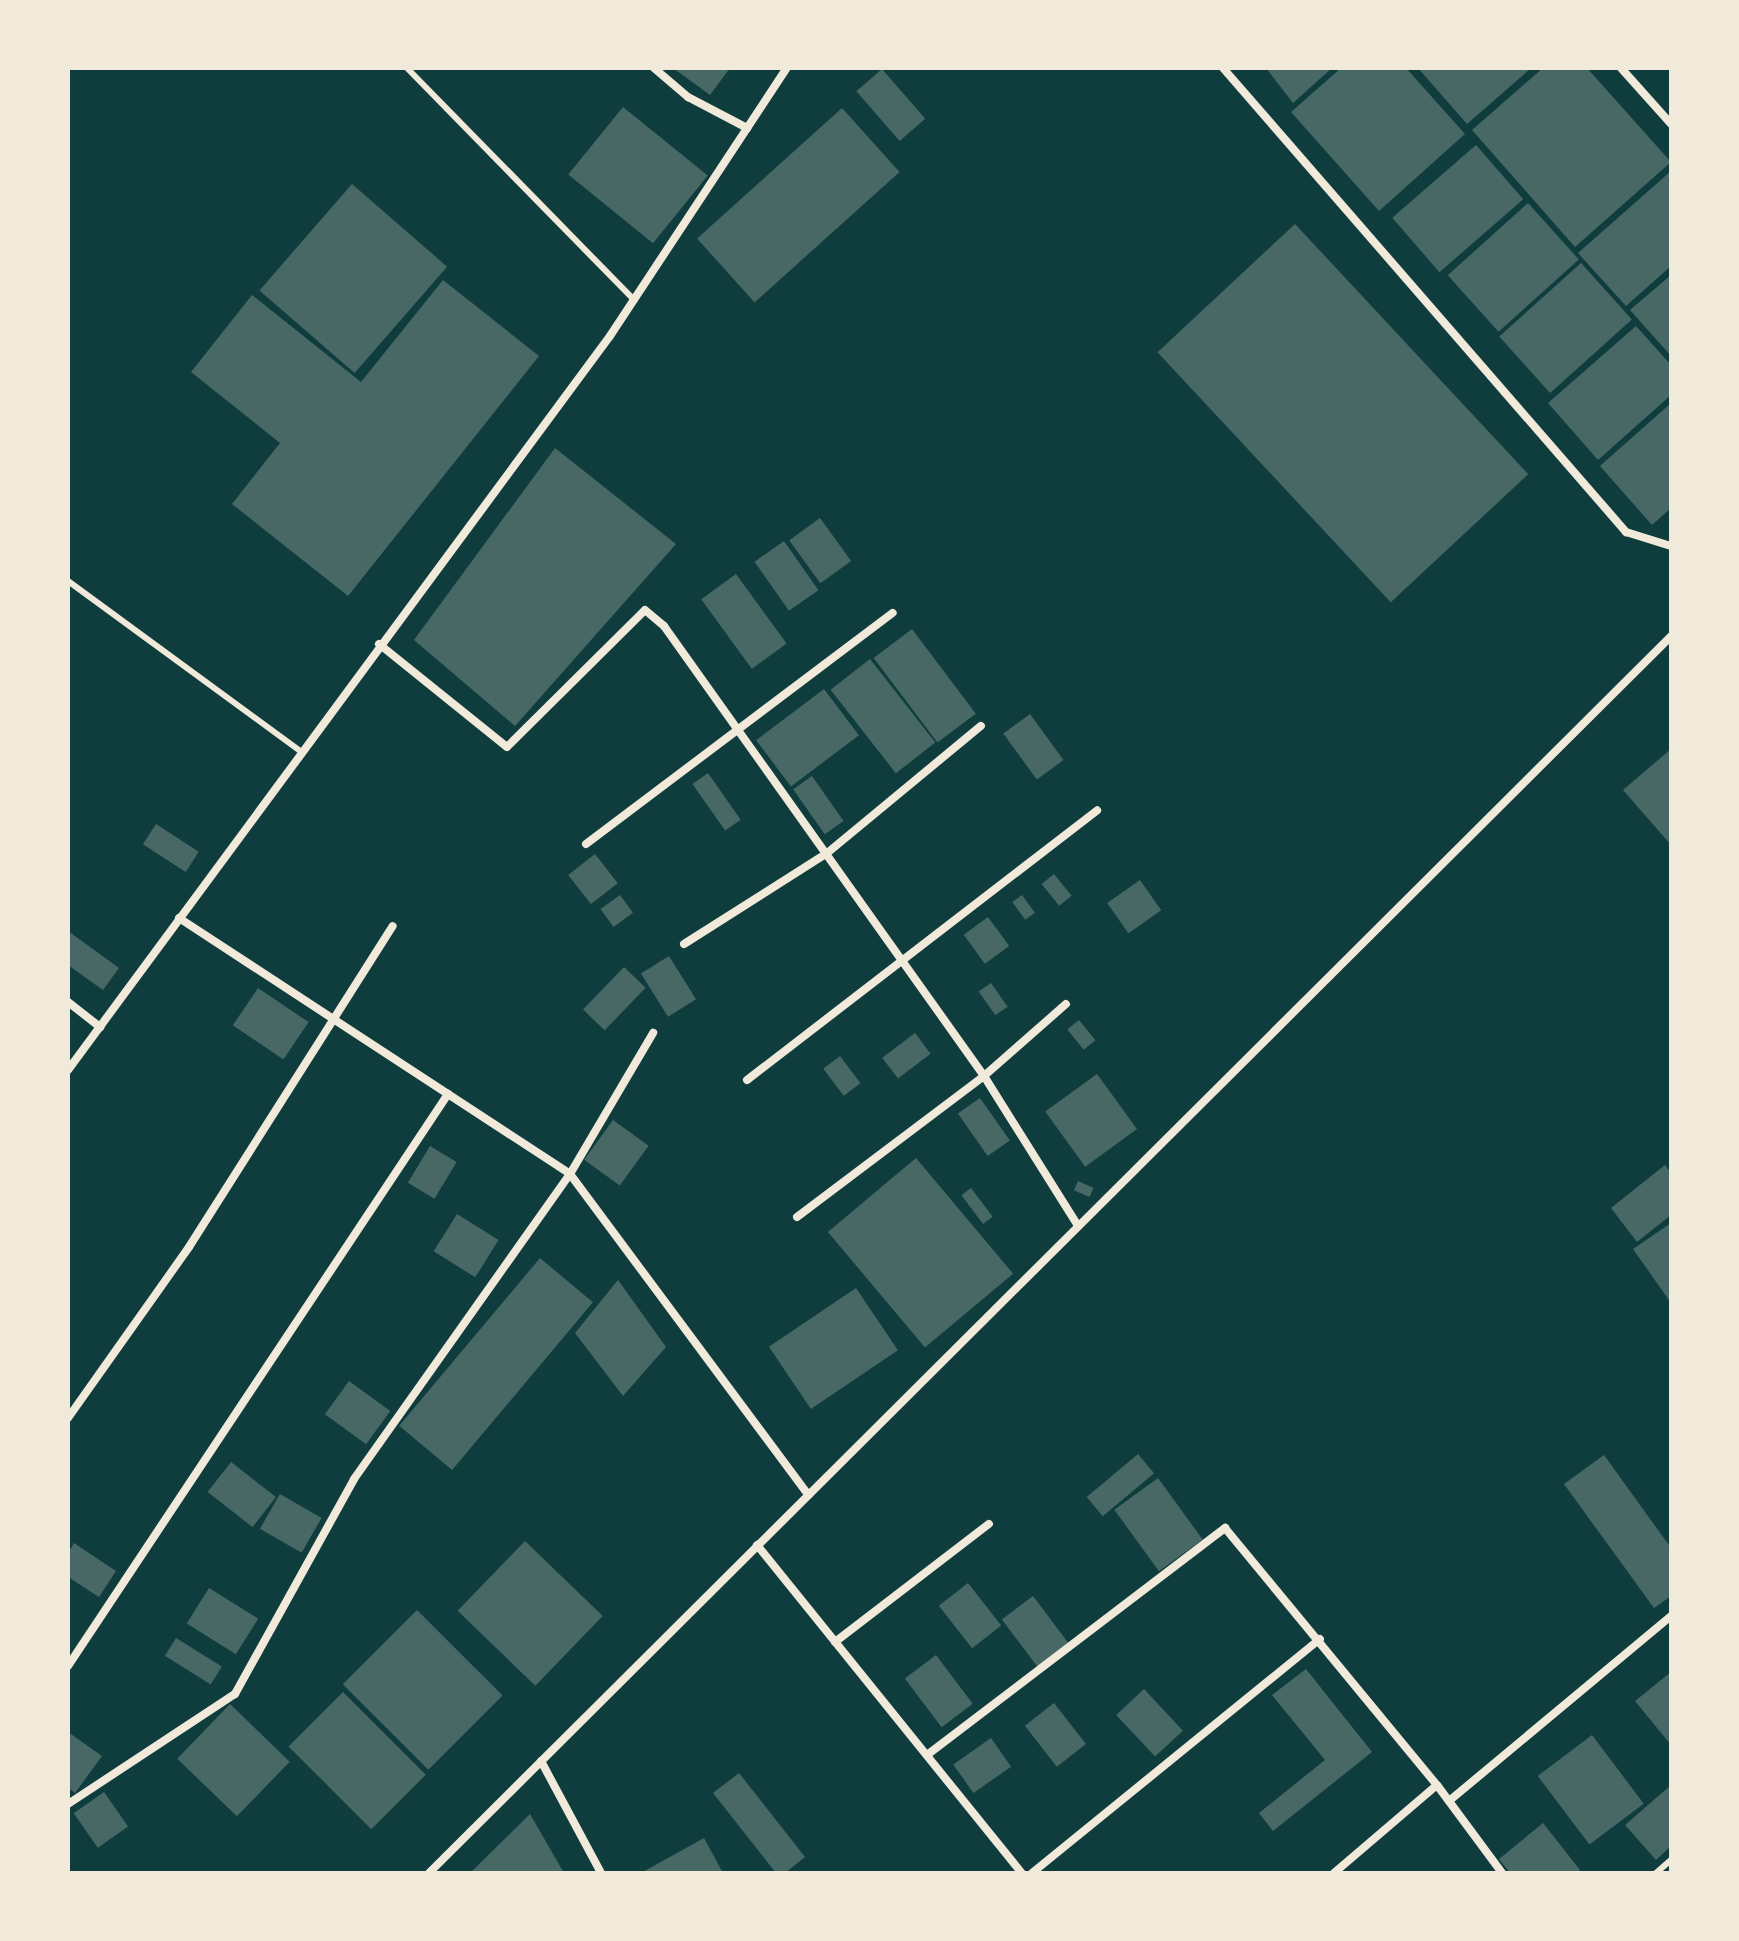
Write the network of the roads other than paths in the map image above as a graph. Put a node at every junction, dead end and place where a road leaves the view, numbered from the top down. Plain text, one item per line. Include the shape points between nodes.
1 (407, 68) edge
2 (654, 68) edge
3 (787, 68) edge
4 (1223, 68) edge
5 (1621, 68) edge
6 (1671, 124) edge
7 (747, 128) junction
8 (634, 300) junction
9 (1671, 546) edge
10 (68, 581) edge
11 (893, 613) dead end
12 (1671, 636) edge
13 (379, 644) junction
14 (981, 726) dead end
15 (737, 729) junction
16 (300, 751) junction
17 (1097, 810) dead end
18 (586, 844) dead end
19 (826, 854) junction
20 (179, 918) junction
21 (393, 926) dead end
22 (684, 944) dead end
23 (902, 960) junction
24 (68, 1002) edge
25 (1066, 1004) dead end
26 (333, 1020) junction
27 (100, 1027) junction
28 (653, 1033) dead end
29 (68, 1070) edge
30 (984, 1076) junction
31 (747, 1080) dead end
32 (448, 1094) junction
33 (570, 1174) junction
34 (797, 1217) dead end
35 (1078, 1226) junction
36 (68, 1418) edge
37 (808, 1495) junction
38 (989, 1524) dead end
39 (757, 1545) junction
40 (1671, 1616) edge
41 (1320, 1639) junction
42 (835, 1642) junction
43 (68, 1666) edge
44 (927, 1755) junction
45 (541, 1761) junction
46 (1437, 1785) junction
47 (1449, 1801) junction
48 (68, 1804) edge
49 (1671, 1860) edge
50 (429, 1873) edge
51 (601, 1873) edge
52 (1022, 1873) edge
53 (1032, 1873) edge
54 (1334, 1873) edge
55 (1502, 1873) edge
56 (1656, 1873) edge

1 - 8 lane
2 - 7 street via 688,97
3 - 7 street
4 - 9 street via 1626,532
5 - 6 street
7 - 8 street
8 - 13 street
10 - 16 lane
11 - 15 street
12 - 35 street
13 - 15 street via 507,747 645,610 664,626
13 - 16 street
14 - 19 street
15 - 18 street
15 - 19 street
16 - 20 street
17 - 23 street
19 - 22 street
19 - 23 street
20 - 26 street
20 - 27 street
21 - 26 street
23 - 30 street
23 - 31 street
24 - 27 street
25 - 30 street
26 - 32 street
26 - 36 street via 189,1247
27 - 29 street
28 - 33 street
30 - 34 street
30 - 35 street
32 - 33 street
32 - 43 street
33 - 37 street
33 - 48 street via 354,1479 235,1694
35 - 37 street
37 - 39 street
38 - 42 street
39 - 42 street
39 - 45 street
40 - 47 street
41 - 44 street via 1225,1528
41 - 46 street
41 - 53 street
42 - 44 street
44 - 52 street
45 - 50 street
45 - 51 street
46 - 47 street
46 - 54 street
47 - 55 street
49 - 56 lane

